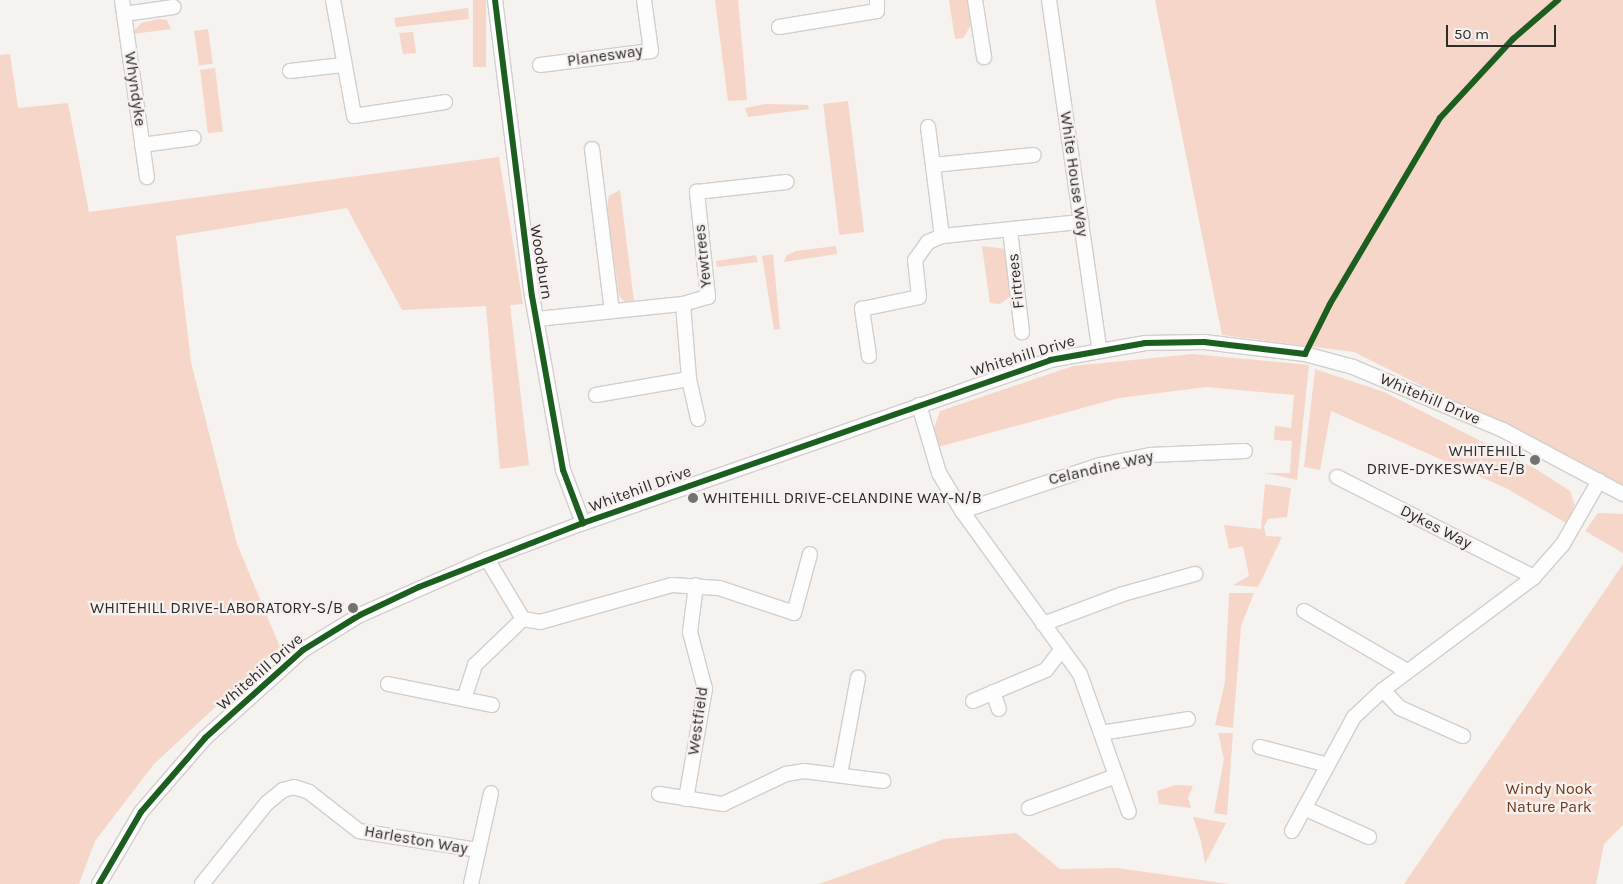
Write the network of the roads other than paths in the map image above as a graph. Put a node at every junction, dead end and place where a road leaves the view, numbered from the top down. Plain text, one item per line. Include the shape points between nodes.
1 (122, 0) edge
2 (333, 0) edge
3 (495, 0) edge
4 (644, 0) edge
5 (877, 0) edge
6 (975, 0) edge
7 (1049, 0) edge
8 (174, 7) dead end
9 (124, 14) junction
10 (778, 28) dead end
11 (984, 57) dead end
12 (343, 65) junction
13 (540, 65) dead end
14 (290, 71) dead end
15 (445, 102) dead end
16 (928, 126) dead end
17 (194, 138) dead end
18 (142, 145) junction
19 (592, 149) dead end
20 (1034, 154) dead end
21 (933, 165) junction
22 (147, 177) dead end
23 (786, 182) dead end
24 (1081, 222) junction
25 (1010, 230) junction
26 (942, 236) junction
27 (683, 304) junction
28 (612, 311) junction
29 (536, 319) junction
30 (1022, 332) dead end
31 (1099, 349) junction
32 (868, 356) dead end
33 (689, 379) junction
34 (596, 395) dead end
35 (919, 404) junction
36 (698, 419) dead end
37 (1245, 451) dead end
38 (1338, 477) dead end
39 (1599, 482) junction
40 (1623, 494) edge
41 (962, 511) junction
42 (583, 524) junction
43 (810, 554) dead end
44 (487, 559) junction
45 (1196, 574) dead end
46 (1534, 577) junction
47 (696, 586) junction
48 (1304, 611) dead end
49 (523, 619) junction
50 (1043, 624) junction
51 (1062, 649) junction
52 (1407, 671) junction
53 (858, 678) dead end
54 (388, 684) dead end
55 (1383, 690) junction
56 (993, 692) junction
57 (464, 699) junction
58 (973, 701) dead end
59 (492, 705) dead end
60 (999, 709) dead end
61 (1188, 719) dead end
62 (1101, 733) junction
63 (1463, 736) dead end
64 (1260, 747) dead end
65 (1328, 765) junction
66 (840, 774) junction
67 (1116, 776) junction
68 (883, 781) dead end
69 (491, 793) dead end
70 (658, 794) dead end
71 (686, 799) junction
72 (1030, 808) dead end
73 (1306, 809) junction
74 (1129, 812) dead end
75 (1292, 831) dead end
76 (1369, 837) dead end
77 (478, 850) junction
78 (99, 884) edge
79 (202, 884) edge
80 (471, 884) edge

1 - 9 street, Whyndyke
2 - 12 street
3 - 29 street, Woodburn
4 - 13 street, Planesway via 651,51
5 - 10 street via 877,11
6 - 11 street
7 - 24 street, White House Way
8 - 9 street
9 - 18 street, Whyndyke
12 - 14 street
12 - 15 street via 354,116
16 - 21 street
17 - 18 street
18 - 22 street, Whyndyke
19 - 28 street
20 - 21 street
21 - 26 street
23 - 27 street, Yewtrees via 697,192 708,297
24 - 25 street, Firtrees
24 - 31 street, White House Way
25 - 26 street, Firtrees
25 - 30 street, Firtrees
26 - 32 street, Firtrees via 919,250 915,260 919,297 862,309
27 - 28 street, Yewtrees
27 - 33 street
28 - 29 street, Yewtrees
29 - 42 street, Woodburn via 563,470
31 - 35 street, Whitehill Drive via 1032,366
31 - 39 street, Whitehill Drive via 1204,342 1313,356 1392,382 1503,430
33 - 34 street
33 - 36 street
35 - 41 street via 939,473
35 - 42 street, Whitehill Drive
37 - 41 street, Celandine Way via 1150,455 1100,465
38 - 46 street, Dykes Way
39 - 40 street, Whitehill Drive
39 - 46 street via 1563,544
41 - 50 street
42 - 44 street, Whitehill Drive
43 - 47 street via 794,612 719,588
44 - 49 street
44 - 78 street, Whitehill Drive via 360,615 303,650 205,738 141,812
45 - 50 street via 1123,594
46 - 52 street
47 - 49 street via 650,589 540,622
47 - 71 street, Westfield via 690,632 706,689
48 - 52 street
49 - 57 street via 475,665
50 - 51 street
51 - 56 street via 1046,670
51 - 62 street via 1080,674
52 - 55 street
53 - 66 street
54 - 57 street
55 - 63 street via 1400,708
55 - 65 street via 1354,717
56 - 58 street
56 - 60 street
57 - 59 street
61 - 62 street
62 - 67 street
64 - 65 street
65 - 73 street
66 - 68 street
66 - 71 street via 804,771 786,774 723,804
67 - 72 street
67 - 74 street
69 - 77 street
70 - 71 street
73 - 75 street
73 - 76 street
77 - 79 street, Harleston Way via 359,831 309,792 294,787 283,790 267,803
77 - 80 street

